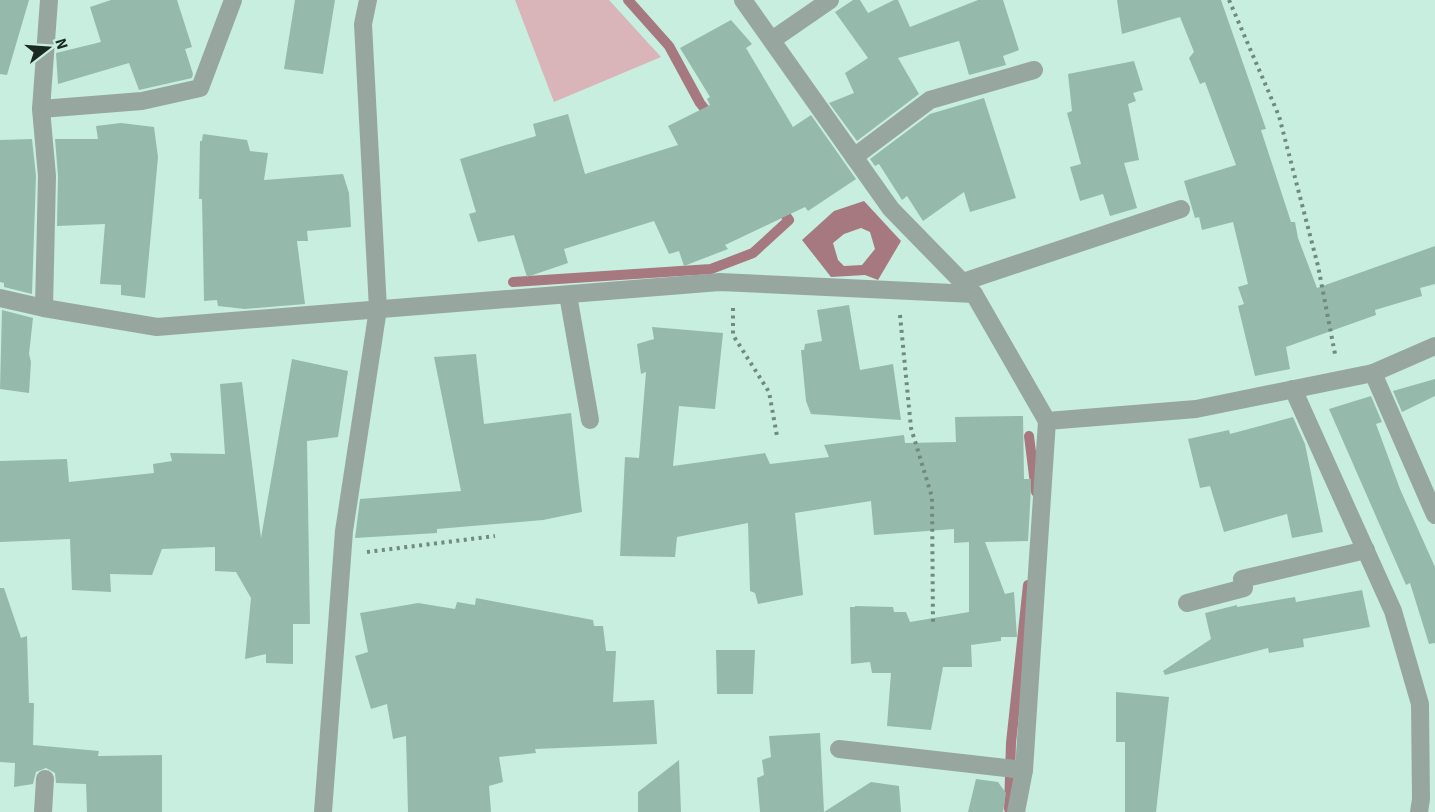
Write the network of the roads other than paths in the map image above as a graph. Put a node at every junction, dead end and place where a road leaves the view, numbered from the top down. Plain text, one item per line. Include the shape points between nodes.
1 (49, 0) edge
2 (233, 0) edge
3 (368, 0) edge
4 (743, 0) edge
5 (830, 0) edge
6 (772, 40) junction
7 (1034, 70) dead end
8 (41, 109) junction
9 (854, 157) junction
10 (1181, 209) dead end
11 (968, 288) junction
12 (568, 294) junction
13 (0, 298) edge
14 (44, 308) junction
15 (378, 309) junction
16 (1435, 346) edge
17 (1373, 373) junction
18 (1293, 389) junction
19 (590, 420) dead end
20 (1047, 421) junction
21 (1435, 515) edge
22 (1366, 550) junction
23 (1187, 603) dead end
24 (839, 749) dead end
25 (1024, 770) junction
26 (45, 779) dead end
27 (43, 812) edge
28 (323, 812) edge
29 (1016, 812) edge
30 (1419, 812) edge

1 - 8 street
2 - 8 street via 200,88 142,101
3 - 15 street via 363,24
4 - 6 street
5 - 6 street
6 - 9 street
7 - 9 street via 930,100
8 - 14 street via 47,176
9 - 11 street via 891,209
10 - 11 street
11 - 12 street via 897,290 733,283
11 - 20 street
12 - 15 street
12 - 19 street
13 - 14 street
14 - 15 street via 157,327
15 - 28 street via 344,531
16 - 17 street
17 - 18 street
17 - 21 street
18 - 20 street via 1196,409
18 - 22 street
20 - 25 street
22 - 23 street via 1242,579 1244,588
22 - 30 street via 1393,611 1420,704
24 - 25 street
25 - 29 street
26 - 27 street

